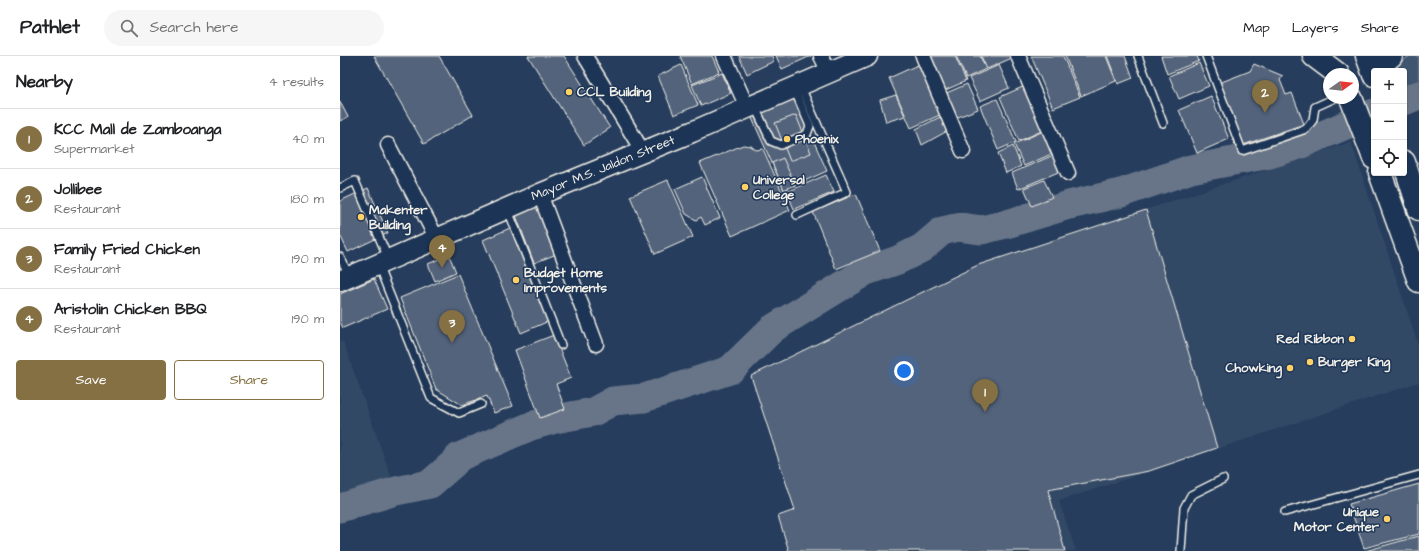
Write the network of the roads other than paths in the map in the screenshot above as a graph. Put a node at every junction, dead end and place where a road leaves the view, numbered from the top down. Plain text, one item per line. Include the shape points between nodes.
1 (585, 56) edge
2 (724, 56) edge
3 (867, 56) edge
4 (923, 56) edge
5 (1018, 56) edge
6 (1138, 56) edge
7 (1206, 56) edge
8 (1314, 56) edge
9 (1333, 56) edge
10 (1367, 56) edge
11 (1390, 56) edge
12 (825, 64) edge
13 (1331, 68) edge
14 (1337, 68) edge
15 (1371, 68) edge
16 (1384, 68) edge
17 (797, 86) junction
18 (1327, 104) edge
19 (1349, 104) edge
20 (751, 106) junction
21 (1163, 123) dead end
22 (388, 145) dead end
23 (1371, 150) edge
24 (963, 151) dead end
25 (643, 152) junction
26 (1407, 171) edge
27 (1068, 173) dead end
28 (1381, 176) edge
29 (340, 188) edge
30 (540, 194) junction
31 (507, 208) junction
32 (1419, 209) edge
33 (796, 215) dead end
34 (437, 239) junction
35 (340, 257) edge
36 (384, 262) junction
37 (345, 279) edge
38 (1419, 281) edge
39 (596, 344) dead end
40 (561, 345) dead end
41 (481, 404) dead end
42 (1419, 475) edge
43 (1223, 479) dead end
44 (1285, 512) dead end
45 (1182, 551) edge

1 - 25 street
2 - 20 street
3 - 12 main road, Mayor M.S. Jaldon Street
4 - 24 street
5 - 27 street
6 - 21 lane
7 - 18 lane via 1242,151 1306,129 1313,120 1315,107
8 - 13 main road
9 - 14 main road
10 - 15 main road
11 - 16 main road via 1385,61
12 - 17 main road, Mayor M.S. Jaldon Street
17 - 20 main road, Mayor M.S. Jaldon Street
17 - 20 lane via 810,126 807,134 781,145 771,141
17 - 33 lane via 847,192
19 - 23 main road
20 - 25 main road, Mayor M.S. Jaldon Street
22 - 34 street
25 - 30 main road, Mayor M.S. Jaldon Street
26 - 32 main road
28 - 38 main road
29 - 36 lane via 355,181
30 - 31 main road, Mayor M.S. Jaldon Street
30 - 39 street
31 - 34 main road, Mayor M.S. Jaldon Street
31 - 40 lane
34 - 36 main road, Mayor M.S. Jaldon Street
35 - 37 lane
36 - 37 main road, Mayor M.S. Jaldon Street
36 - 41 lane via 431,398 459,413
42 - 44 lane
43 - 45 lane via 1192,495 1184,508

